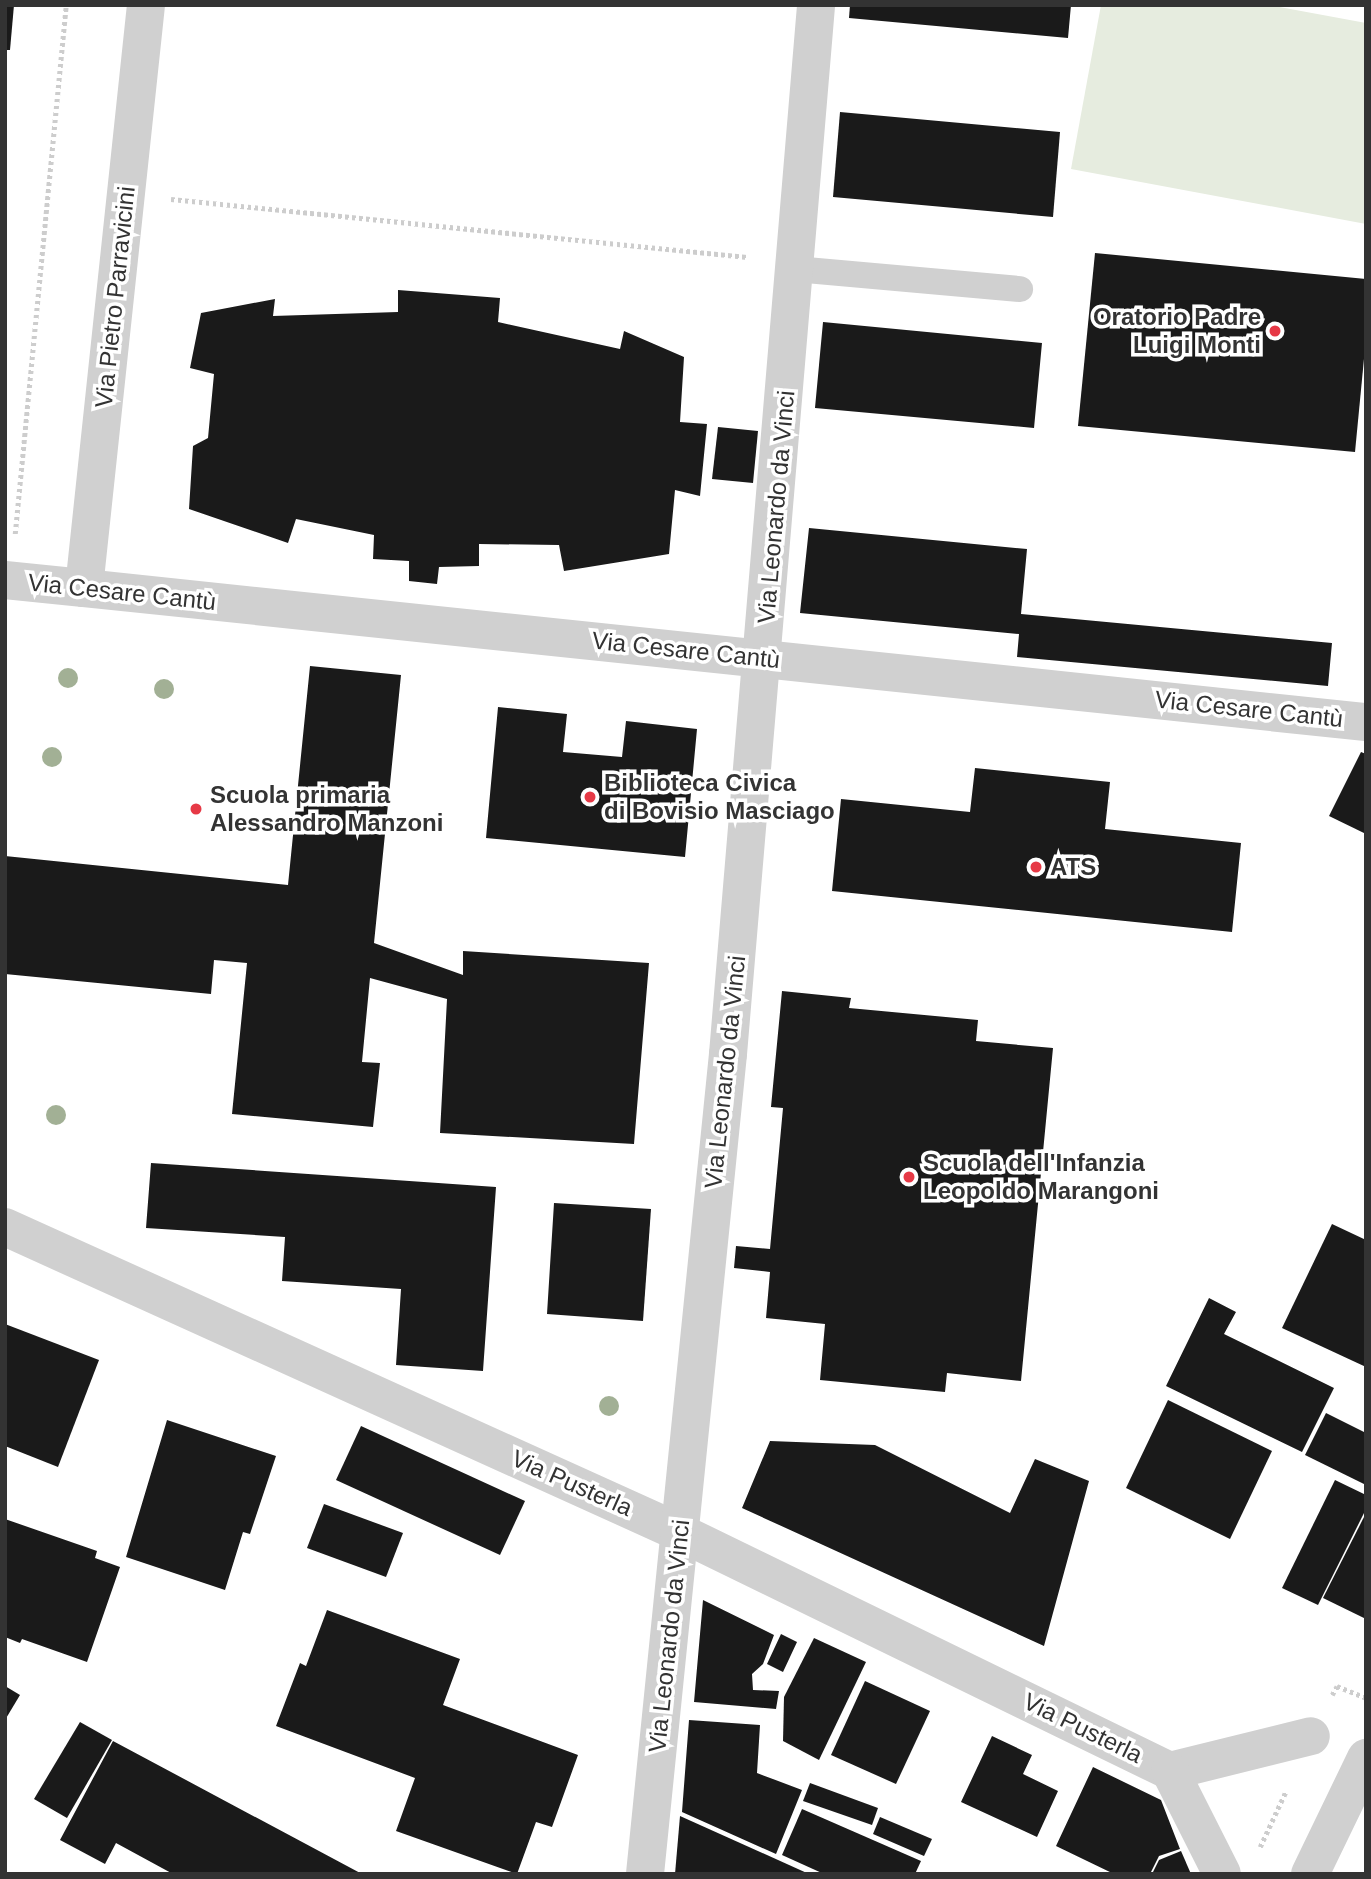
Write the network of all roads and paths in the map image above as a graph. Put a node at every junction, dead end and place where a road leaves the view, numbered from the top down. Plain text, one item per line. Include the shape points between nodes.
1 (66, 5) edge
2 (146, 5) edge
3 (816, 5) edge
4 (168, 212) dead end
5 (752, 258) dead end
6 (795, 269) junction
7 (1020, 289) dead end
8 (8, 580) edge
9 (84, 588) junction
10 (763, 658) junction
11 (1366, 722) edge
12 (5, 1227) edge
13 (679, 1532) junction
14 (1311, 1736) dead end
15 (1366, 1758) edge
16 (1170, 1771) junction
17 (645, 1874) edge
18 (1222, 1874) edge
19 (1310, 1874) edge

1 - 8 path
2 - 9 street, Via Pietro Parravicini
3 - 6 street, Via Leonardo da Vinci
4 - 5 path via 169,199
6 - 7 lane
6 - 10 street, Via Leonardo da Vinci
8 - 9 street, Via Cesare Cantù
9 - 10 street, Via Cesare Cantù
10 - 11 street, Via Cesare Cantù
10 - 13 street, Via Leonardo da Vinci
12 - 13 street, Via Pusterla
13 - 16 street, Via Pusterla
13 - 17 street, Via Leonardo da Vinci
14 - 16 street, Via Pusterla
15 - 19 street
16 - 18 street, Via Pusterla

